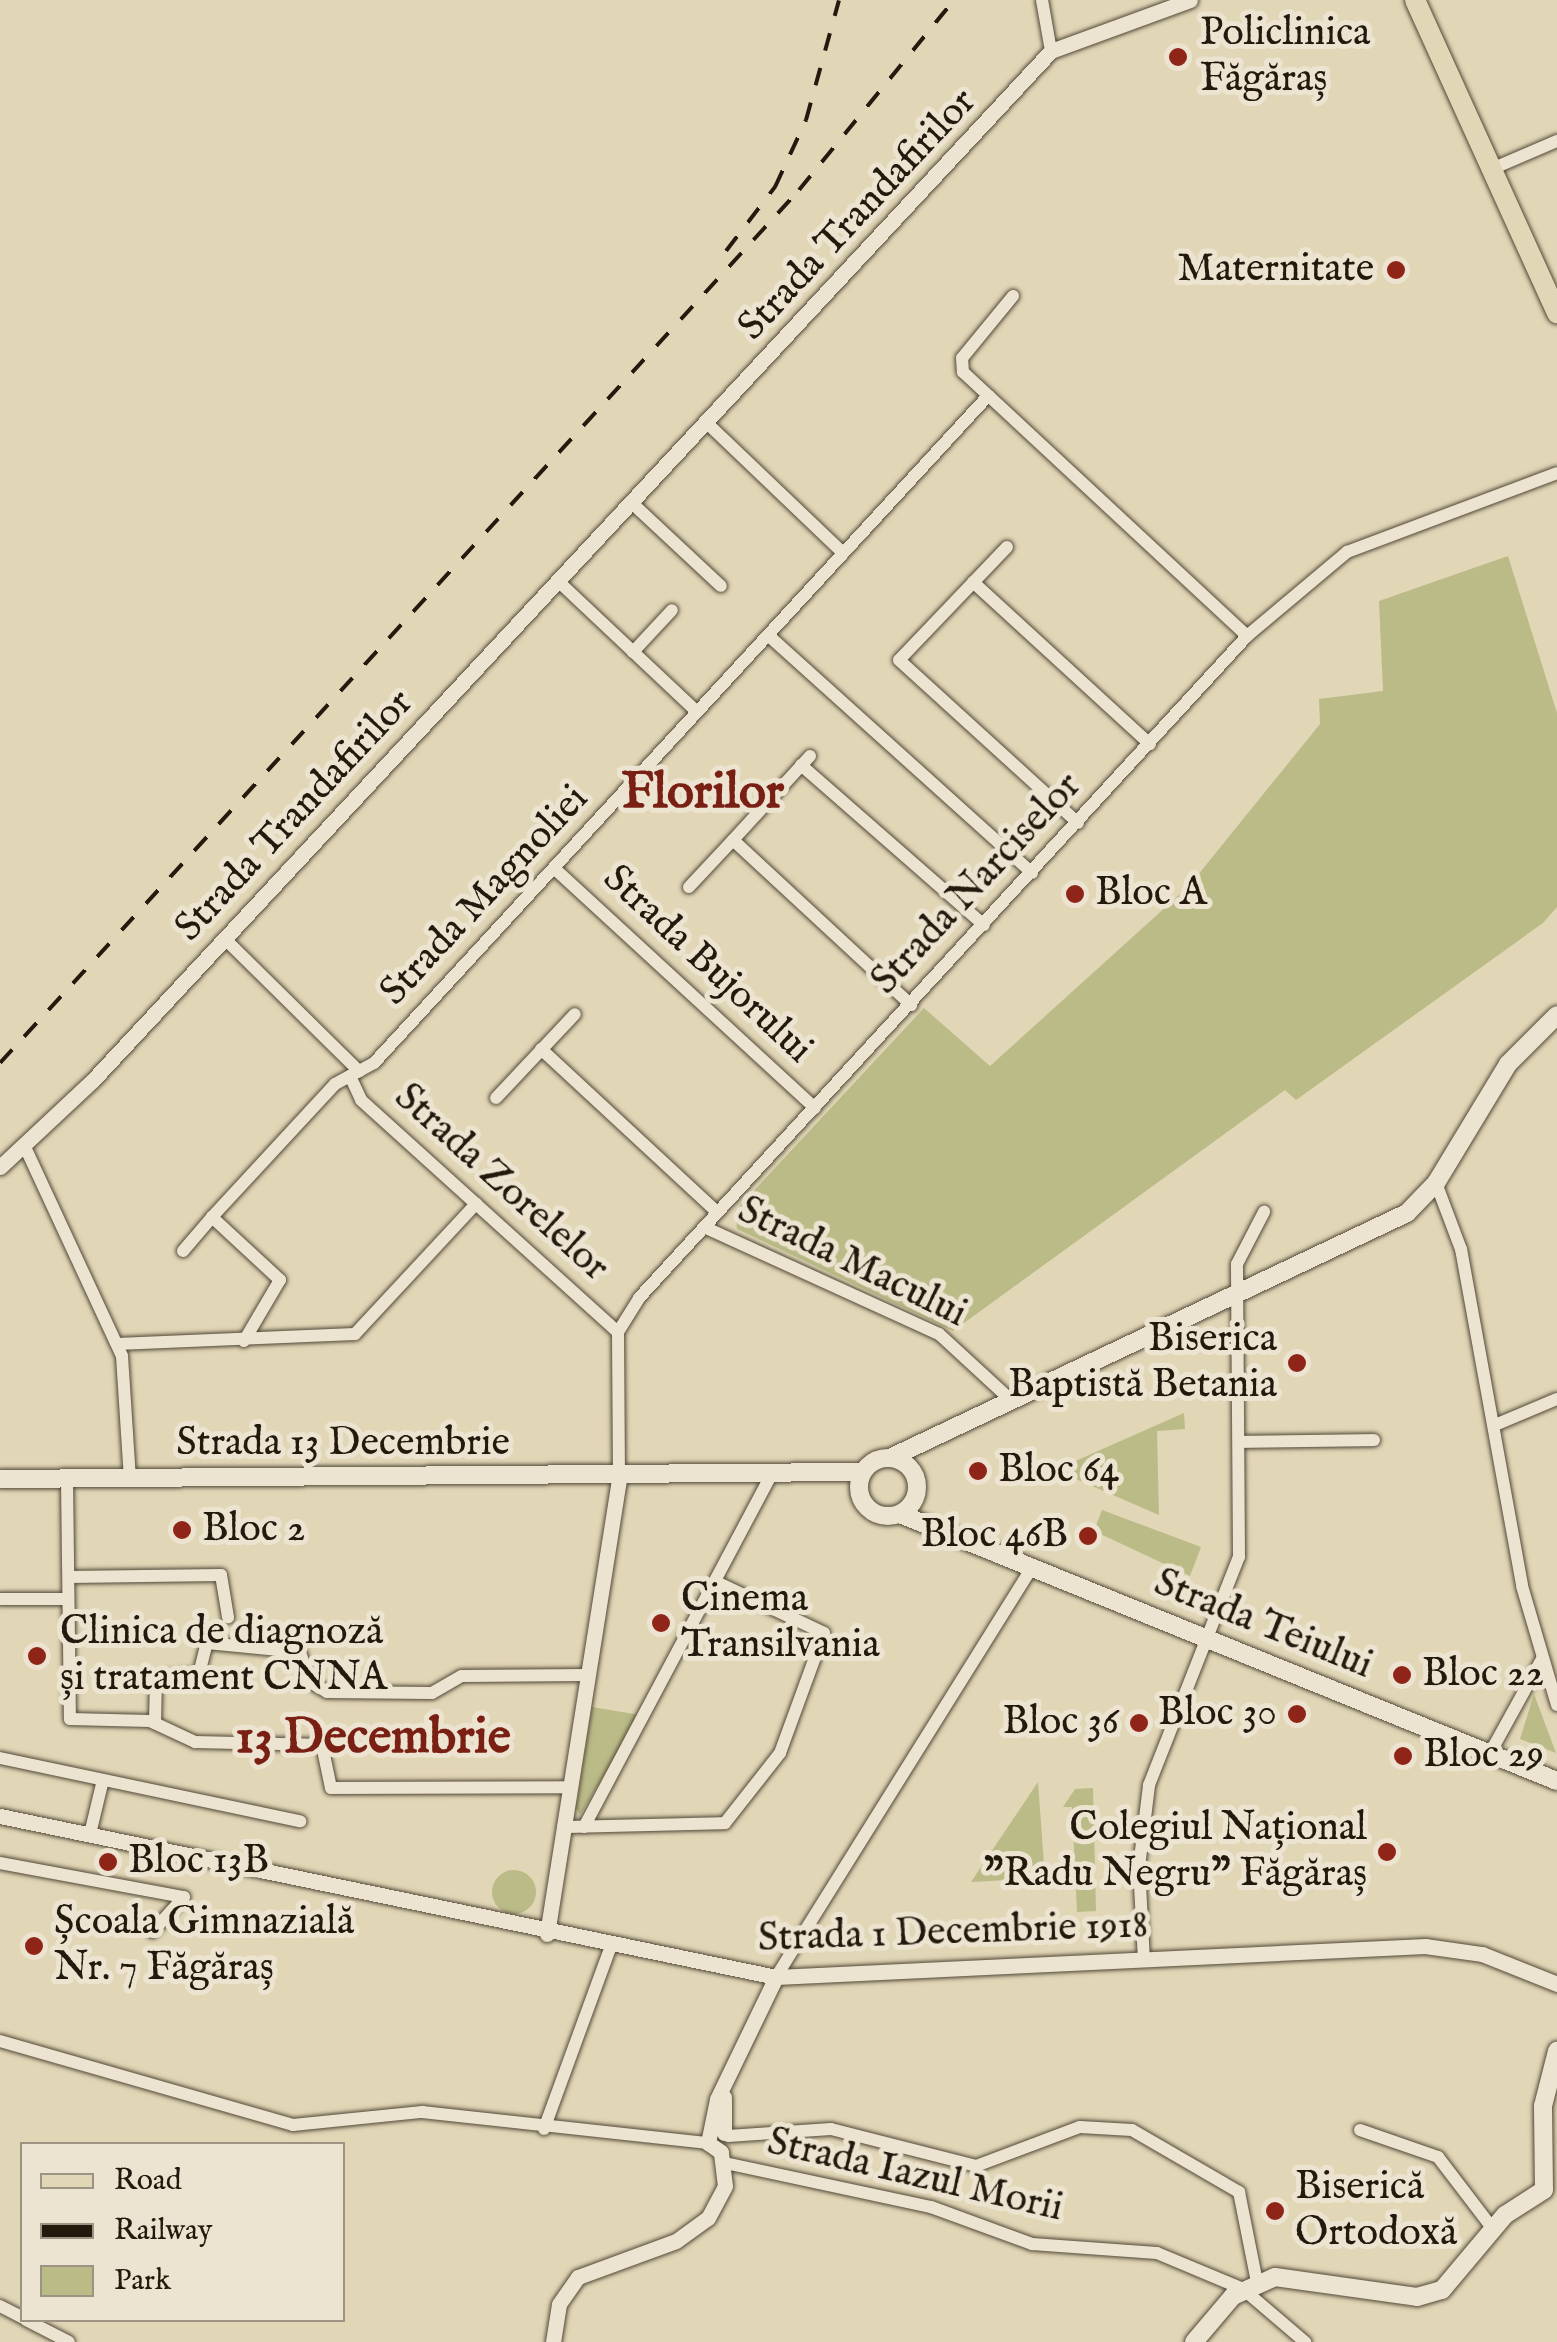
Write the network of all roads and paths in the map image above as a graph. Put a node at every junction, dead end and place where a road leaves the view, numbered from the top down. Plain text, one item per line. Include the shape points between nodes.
1 (1042, 0) edge
2 (1190, 0) edge
3 (1414, 0) edge
4 (1429, 0) edge
5 (1051, 50) junction
6 (1454, 80) junction
7 (1557, 141) edge
8 (1494, 168) junction
9 (1013, 296) dead end
10 (1557, 314) edge
11 (988, 396) junction
12 (708, 424) junction
13 (1557, 473) edge
14 (633, 504) junction
15 (1008, 547) dead end
16 (843, 553) junction
17 (558, 581) junction
18 (973, 582) junction
19 (721, 586) dead end
20 (672, 610) dead end
21 (769, 636) junction
22 (1246, 636) junction
23 (633, 652) junction
24 (697, 712) junction
25 (1150, 744) junction
26 (1078, 823) junction
27 (733, 840) junction
28 (555, 869) junction
29 (1032, 873) junction
30 (689, 887) dead end
31 (984, 926) junction
32 (224, 938) junction
33 (910, 1005) junction
34 (575, 1014) dead end
35 (1557, 1016) edge
36 (542, 1050) junction
37 (354, 1074) junction
38 (496, 1098) dead end
39 (815, 1108) junction
40 (25, 1146) junction
41 (0, 1167) edge
42 (1436, 1183) junction
43 (476, 1204) junction
44 (717, 1212) junction
45 (1264, 1212) dead end
46 (212, 1218) junction
47 (704, 1227) junction
48 (184, 1250) dead end
49 (1238, 1299) junction
50 (618, 1332) junction
51 (244, 1341) junction
52 (117, 1344) junction
53 (1557, 1399) edge
54 (1012, 1402) junction
55 (1497, 1432) junction
56 (940, 1433) junction
57 (1374, 1440) dead end
58 (1239, 1442) junction
59 (892, 1457) junction
60 (910, 1466) junction
61 (862, 1472) junction
62 (0, 1478) edge
63 (618, 1478) junction
64 (768, 1478) junction
65 (821, 1478) junction
66 (67, 1479) junction
67 (130, 1479) junction
68 (916, 1496) junction
69 (862, 1500) junction
70 (900, 1514) junction
71 (944, 1532) junction
72 (1032, 1568) junction
73 (70, 1577) junction
74 (718, 1583) junction
75 (0, 1599) edge
76 (66, 1599) junction
77 (228, 1617) dead end
78 (1207, 1639) junction
79 (1542, 1659) junction
80 (587, 1675) junction
81 (1557, 1705) edge
82 (155, 1723) junction
83 (1489, 1755) junction
84 (0, 1758) edge
85 (1557, 1781) edge
86 (102, 1784) junction
87 (568, 1787) junction
88 (0, 1816) edge
89 (300, 1821) dead end
90 (584, 1827) junction
91 (563, 1828) junction
92 (90, 1834) junction
93 (0, 1863) edge
94 (152, 1932) dead end
95 (547, 1934) junction
96 (610, 1949) junction
97 (1144, 1961) junction
98 (776, 1978) junction
99 (1557, 1984) edge
100 (0, 2041) edge
101 (1557, 2051) edge
102 (544, 2129) junction
103 (1360, 2130) dead end
104 (719, 2144) junction
105 (1547, 2154) edge
106 (1493, 2229) junction
107 (1250, 2286) junction
108 (32, 2322) edge
109 (69, 2342) edge
110 (553, 2342) edge
111 (1194, 2342) edge
112 (1305, 2342) edge

1 - 5 street
2 - 5 street
3 - 6 main road
4 - 6 main road
5 - 12 street, Strada Trandafirilor
6 - 8 main road
7 - 8 street
8 - 10 main road
9 - 11 street via 960,365
11 - 16 street, Strada Magnoliei
11 - 22 street
12 - 14 street, Strada Trandafirilor
12 - 16 street
13 - 22 street, Strada Narciselor via 1347,552
14 - 17 street, Strada Trandafirilor
14 - 19 street
15 - 18 street
16 - 21 street, Strada Magnoliei
17 - 23 street
17 - 32 street, Strada Trandafirilor
18 - 25 street
18 - 26 street via 899,660
20 - 23 street
21 - 24 street, Strada Magnoliei
21 - 29 street
22 - 25 street, Strada Narciselor
23 - 24 street
24 - 28 street, Strada Magnoliei
25 - 26 street, Strada Narciselor
26 - 29 street, Strada Narciselor
27 - 30 street
27 - 31 street via 806,760
27 - 33 street
28 - 37 street, Strada Magnoliei
28 - 39 street, Strada Bujorului
29 - 31 street, Strada Narciselor
31 - 33 street, Strada Narciselor
32 - 37 street, Strada Zorelelor
32 - 40 street, Strada Trandafirilor
33 - 39 street, Strada Narciselor
34 - 36 street
35 - 42 main road via 1494,1083
36 - 38 street
36 - 44 street
37 - 43 street, Strada Zorelelor via 359,1097
37 - 46 street, Strada Magnoliei
39 - 44 street, Strada Narciselor
40 - 41 street, Strada Trandafirilor
40 - 52 street
42 - 49 main road via 1398,1218
42 - 55 street via 1460,1249
43 - 50 street, Strada Zorelelor
43 - 51 street via 360,1331
44 - 47 street, Strada Narciselor
45 - 49 street via 1239,1255
46 - 48 street, Strada Magnoliei
46 - 51 street via 280,1280
47 - 50 street, Strada Narciselor
47 - 54 street, Strada Macului via 939,1334
49 - 54 main road
49 - 58 street
50 - 63 street
51 - 52 street
52 - 67 street
53 - 55 street
54 - 56 main road
55 - 79 street
56 - 59 main road
56 - 60 main road
57 - 58 street
58 - 78 street via 1238,1557
59 - 60 main road
59 - 61 main road
60 - 68 main road
61 - 65 main road, Strada 13 Decembrie
61 - 69 main road
62 - 66 main road, Strada 13 Decembrie
63 - 64 main road, Strada 13 Decembrie
63 - 67 main road, Strada 13 Decembrie
63 - 80 street
64 - 65 main road, Strada 13 Decembrie
64 - 74 street
65 - 69 main road, Strada 13 Decembrie
66 - 67 main road, Strada 13 Decembrie
66 - 73 street
68 - 70 main road
68 - 71 main road, Strada Teiului
69 - 70 main road via 876,1513
70 - 71 main road, Strada Teiului
71 - 72 main road, Strada Teiului
72 - 78 main road, Strada Teiului
72 - 98 street
73 - 76 street
73 - 77 street via 221,1575
74 - 90 street
74 - 90 street via 824,1633 786,1743 726,1823
75 - 76 street
76 - 82 street via 67,1716
78 - 83 main road, Strada Teiului
78 - 97 street via 1149,1785 1139,1868
79 - 81 street
79 - 83 street
80 - 82 street via 462,1676 432,1693 327,1692 310,1682 300,1652 206,1643 200,1674 156,1678
80 - 87 street
82 - 87 street via 195,1742 322,1744 329,1788
83 - 85 main road, Strada Teiului
84 - 86 street
86 - 89 street
86 - 92 street
87 - 91 street
88 - 92 street, Strada 1 Decembrie 1918
90 - 91 street
91 - 95 street
92 - 95 street, Strada 1 Decembrie 1918 via 348,1882
93 - 94 street via 184,1897
95 - 96 street, Strada 1 Decembrie 1918
96 - 98 street, Strada 1 Decembrie 1918
96 - 102 street
97 - 98 street, Strada 1 Decembrie 1918
97 - 99 street, Strada 1 Decembrie 1918 via 1445,1947
98 - 104 street via 723,2088
100 - 102 street via 279,2123 422,2112
101 - 105 main road
102 - 104 street
103 - 106 street via 1438,2157
104 - 107 street, Strada Iazul Morii via 1032,2244 1147,2250
104 - 107 street via 832,2129 976,2166 1080,2127 1132,2130 1239,2192
104 - 110 street via 724,2194 702,2226 571,2283
105 - 106 main road via 1531,2193
106 - 107 main road via 1430,2296 1285,2276
107 - 111 main road
107 - 112 street, Strada Iazul Morii
108 - 109 street

